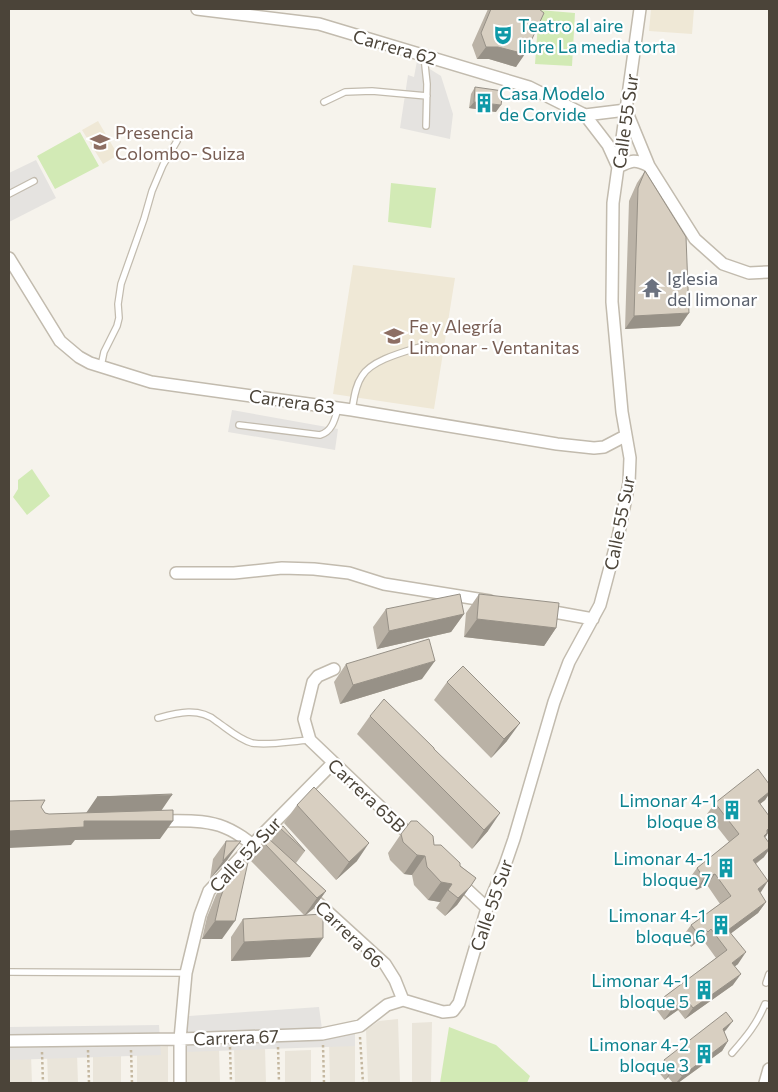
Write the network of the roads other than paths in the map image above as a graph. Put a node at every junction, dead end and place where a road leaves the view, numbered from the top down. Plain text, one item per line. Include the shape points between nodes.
1 (197, 9) edge
2 (640, 9) edge
3 (424, 54) junction
4 (427, 96) junction
5 (324, 102) dead end
6 (626, 110) junction
7 (585, 115) junction
8 (426, 126) dead end
9 (178, 142) dead end
10 (649, 166) junction
11 (618, 167) junction
12 (34, 181) dead end
13 (9, 194) edge
14 (9, 258) edge
15 (769, 272) edge
16 (426, 345) dead end
17 (101, 366) junction
18 (338, 408) junction
19 (352, 410) junction
20 (239, 425) dead end
21 (625, 436) junction
22 (176, 573) dead end
23 (498, 603) edge
24 (536, 609) edge
25 (593, 619) junction
26 (334, 669) dead end
27 (158, 718) dead end
28 (310, 740) junction
29 (333, 763) junction
30 (145, 822) edge
31 (253, 844) junction
32 (423, 848) edge
33 (275, 864) edge
34 (451, 874) edge
35 (297, 884) edge
36 (486, 908) junction
37 (9, 972) edge
38 (186, 973) junction
39 (769, 974) edge
40 (766, 983) dead end
41 (403, 1000) junction
42 (769, 1005) edge
43 (180, 1039) junction
44 (9, 1041) edge
45 (732, 1053) dead end
46 (769, 1069) edge
47 (180, 1083) edge
48 (765, 1083) edge

1 - 3 street, Carrera 62 via 319,24
2 - 6 street, Calle 55 Sur
3 - 4 lane
3 - 7 street, Carrera 62 via 529,87
4 - 5 lane via 346,92
4 - 8 lane
6 - 7 street
6 - 10 street
6 - 11 street, Calle 55 Sur
7 - 11 street, Carrera 62 via 608,146
9 - 17 lane via 152,191 121,284 117,326
10 - 11 street via 631,161
10 - 15 street via 695,239 710,254 723,264 748,273
11 - 21 street, Calle 55 Sur via 613,203 612,302
12 - 13 lane
14 - 17 street, Carrera 63 via 60,341 78,357
16 - 19 lane via 397,354 362,374
17 - 18 street, Carrera 63 via 151,382
18 - 19 street, Carrera 63
18 - 20 lane via 329,430 320,435
19 - 21 street, Carrera 63 via 585,447 604,447
21 - 25 street, Calle 55 Sur via 630,458 629,482 610,571
22 - 23 street via 314,569
24 - 25 street
25 - 36 street, Calle 55 Sur via 569,662 557,694 514,839
26 - 28 street via 313,682 304,720
27 - 28 lane via 192,712 209,717 254,743
28 - 29 street, Carrera 65B
29 - 31 street, Calle 52 Sur
29 - 32 street, Carrera 65B
30 - 31 street via 194,820 216,823 236,831
31 - 33 street
31 - 38 street, Calle 52 Sur via 208,891
34 - 36 street
35 - 41 street, Carrera 66 via 385,964
36 - 41 street, Calle 55 Sur via 459,1003 453,1011 443,1012
37 - 38 lane
38 - 43 street, Calle 52 Sur
39 - 40 lane
41 - 43 street, Carrera 67 via 387,1005 360,1026 322,1034
42 - 45 lane via 765,1004 751,1031
43 - 44 street, Carrera 67
43 - 47 street, Calle 52 Sur
46 - 48 street

